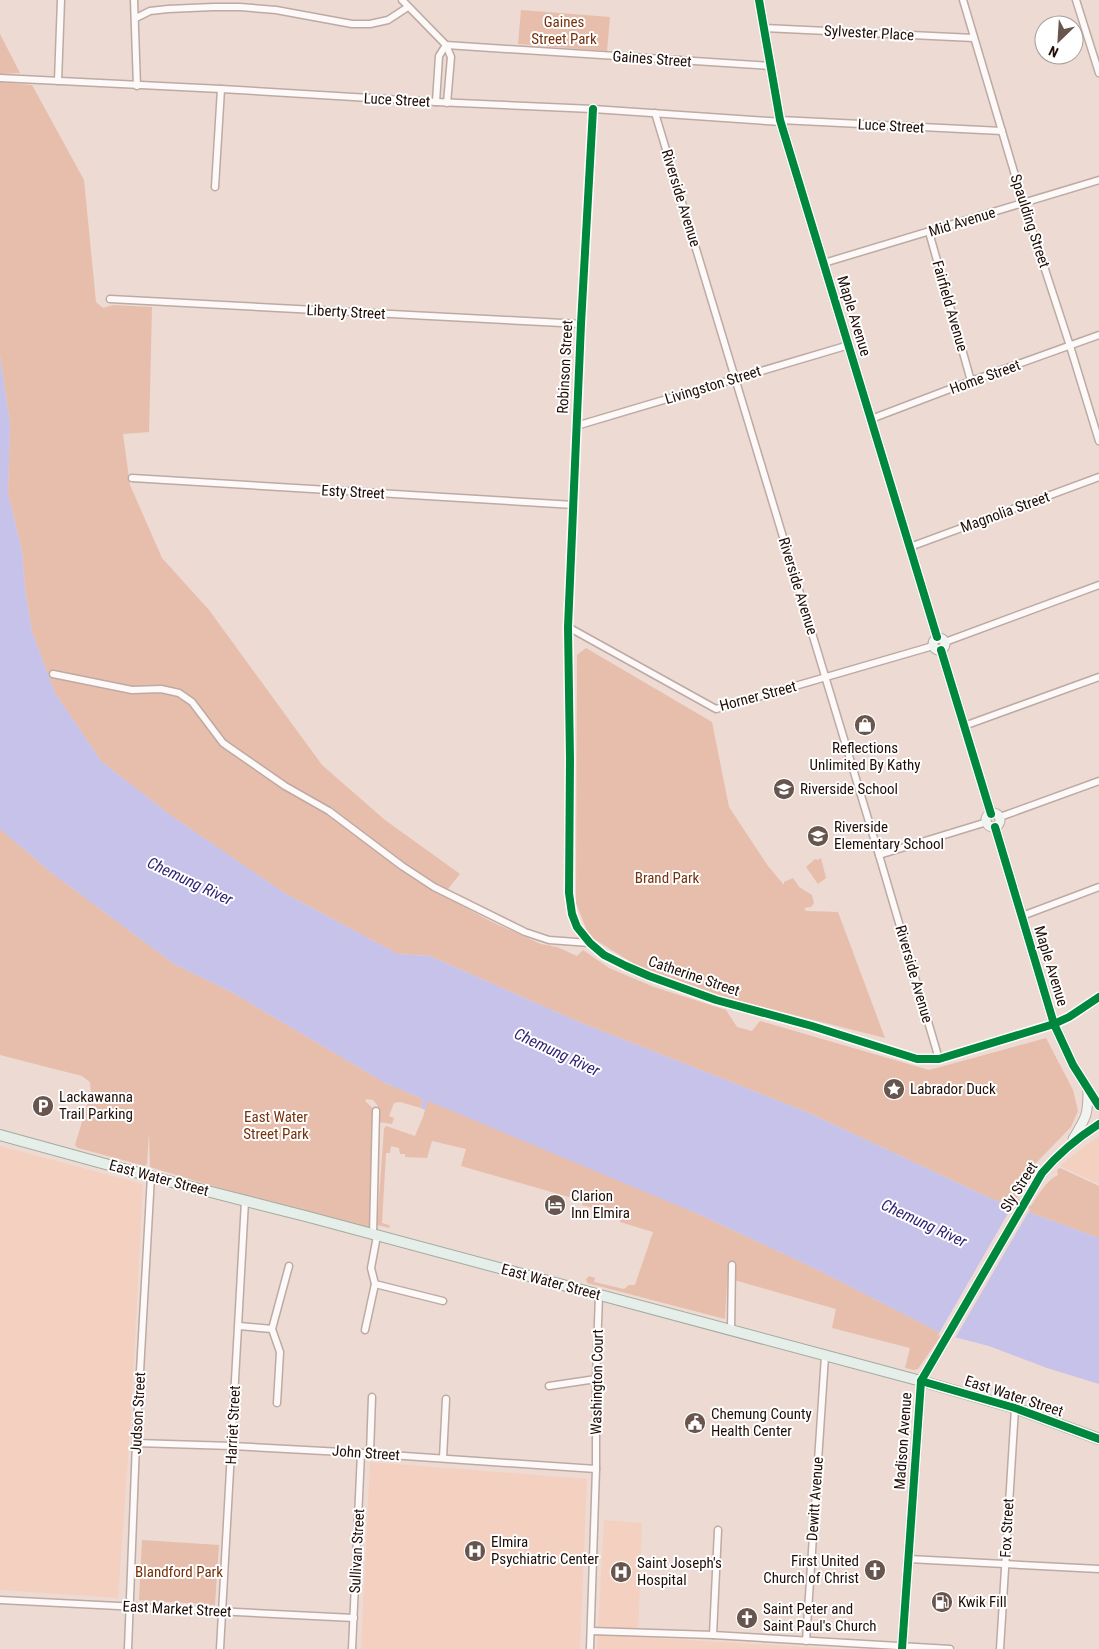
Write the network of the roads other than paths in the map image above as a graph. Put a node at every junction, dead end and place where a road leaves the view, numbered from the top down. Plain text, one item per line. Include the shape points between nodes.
1 (61, 0) edge
2 (134, 0) edge
3 (402, 0) edge
4 (759, 0) edge
5 (963, 0) edge
6 (1076, 0) edge
7 (240, 4) edge
8 (408, 7) junction
9 (136, 18) junction
10 (764, 28) junction
11 (974, 38) junction
12 (446, 45) junction
13 (771, 66) junction
14 (1099, 73) edge
15 (0, 78) edge
16 (58, 81) junction
17 (137, 86) junction
18 (221, 89) junction
19 (436, 102) junction
20 (447, 103) junction
21 (593, 109) junction
22 (655, 113) junction
23 (781, 121) junction
24 (1002, 132) junction
25 (1099, 180) edge
26 (215, 187) dead end
27 (1024, 202) junction
28 (929, 232) junction
29 (824, 263) junction
30 (110, 299) dead end
31 (581, 324) junction
32 (1099, 335) edge
33 (849, 345) junction
34 (1070, 346) junction
35 (736, 378) junction
36 (971, 381) junction
37 (871, 419) junction
38 (576, 426) junction
39 (1099, 440) edge
40 (1099, 477) edge
41 (132, 478) dead end
42 (574, 505) junction
43 (910, 547) junction
44 (1099, 585) edge
45 (568, 627) junction
46 (939, 644) junction
47 (53, 674) dead end
48 (1099, 677) edge
49 (826, 678) junction
50 (964, 726) junction
51 (1099, 781) edge
52 (992, 818) junction
53 (879, 855) junction
54 (1099, 887) edge
55 (1022, 916) junction
56 (590, 943) junction
57 (1099, 997) edge
58 (1054, 1024) junction
59 (939, 1059) junction
60 (1088, 1090) junction
61 (1099, 1106) edge
62 (376, 1111) dead end
63 (1099, 1124) edge
64 (0, 1135) edge
65 (1070, 1144) junction
66 (150, 1176) junction
67 (245, 1201) junction
68 (375, 1235) junction
69 (995, 1254) joint
70 (732, 1265) dead end
71 (289, 1266) dead end
72 (375, 1284) junction
73 (599, 1296) junction
74 (443, 1301) dead end
75 (239, 1326) junction
76 (272, 1329) junction
77 (365, 1330) dead end
78 (731, 1331) junction
79 (825, 1356) junction
80 (596, 1379) junction
81 (921, 1381) junction
82 (548, 1386) dead end
83 (372, 1397) dead end
84 (446, 1398) dead end
85 (277, 1403) dead end
86 (1015, 1408) junction
87 (1099, 1439) edge
88 (136, 1443) junction
89 (232, 1446) junction
90 (362, 1453) junction
91 (370, 1453) junction
92 (443, 1458) junction
93 (596, 1469) junction
94 (718, 1530) dead end
95 (909, 1559) junction
96 (1005, 1564) junction
97 (1099, 1569) edge
98 (0, 1600) edge
99 (130, 1606) junction
100 (222, 1611) junction
101 (354, 1618) junction
102 (591, 1630) junction
103 (713, 1634) junction
104 (806, 1641) junction
105 (903, 1648) edge
106 (128, 1649) edge
107 (220, 1649) edge
108 (352, 1649) edge
109 (590, 1649) edge
110 (950, 1649) edge
111 (1000, 1649) edge

1 - 16 street
2 - 9 street
3 - 8 street
4 - 10 main road, Maple Avenue
5 - 11 street, Spaulding Street
6 - 14 street
7 - 8 street via 352,24 388,20
7 - 9 street via 168,9
8 - 12 street
9 - 17 street
10 - 11 street, Sylvester Place
10 - 13 main road, Maple Avenue
11 - 24 street, Spaulding Street
12 - 13 street, Gaines Street
12 - 19 street via 439,56
12 - 20 street via 451,57
13 - 23 main road, Maple Avenue
15 - 16 street, Luce Street
16 - 17 street, Luce Street
17 - 18 street, Luce Street
18 - 19 street, Luce Street
18 - 26 street
19 - 20 street, Luce Street
20 - 21 street, Luce Street
21 - 22 street, Luce Street
21 - 31 street, Robinson Street
22 - 23 street, Luce Street
22 - 35 street, Riverside Avenue
23 - 24 street, Luce Street
23 - 29 main road, Maple Avenue
24 - 27 street, Spaulding Street
25 - 27 street, Mid Avenue
27 - 28 street, Mid Avenue
27 - 34 street, Spaulding Street
28 - 29 street, Mid Avenue
28 - 36 street, Fairfield Avenue
29 - 33 main road, Maple Avenue
30 - 31 street, Liberty Street
31 - 38 street, Robinson Street
32 - 34 street, Home Street
33 - 35 street, Livingston Street
33 - 37 main road, Maple Avenue
34 - 36 street, Home Street
34 - 39 street, Spaulding Street
35 - 38 street, Livingston Street
35 - 49 street, Riverside Avenue
36 - 37 street, Home Street
37 - 43 main road, Maple Avenue
38 - 42 street, Robinson Street
40 - 43 street, Magnolia Street
41 - 42 street, Esty Street
42 - 45 street, Robinson Street
43 - 46 main road, Maple Avenue
44 - 46 street, Horner Street
45 - 49 street, Horner Street via 716,709
45 - 56 street, Catherine Street via 569,893 577,928
46 - 49 street, Horner Street
46 - 50 main road, Maple Avenue
47 - 56 street via 132,690 161,689 180,693 192,702 223,743 328,811 434,887 525,932 549,940
48 - 50 street
49 - 53 street, Riverside Avenue
50 - 52 main road, Maple Avenue
51 - 52 street
52 - 53 street
52 - 55 main road, Maple Avenue via 1000,824 995,827
53 - 59 street, Riverside Avenue
54 - 55 street
55 - 58 main road, Maple Avenue
56 - 59 street, Catherine Street via 604,955 626,966 716,1000 918,1059
57 - 58 street, Catherine Street
58 - 59 street, Catherine Street
58 - 60 main road, Maple Avenue
60 - 61 main road, Maple Avenue
60 - 65 main road via 1085,1121
62 - 68 street
63 - 65 main road, Sly Street
64 - 66 main road, East Water Street
65 - 69 main road, Sly Street via 1042,1173
66 - 67 main road, East Water Street
66 - 88 street, Judson Street
67 - 68 main road, East Water Street
67 - 75 street, Harriet Street
68 - 72 street via 371,1268
68 - 73 main road, East Water Street
69 - 81 main road, Madison Avenue
70 - 78 street
71 - 76 street
72 - 74 street
72 - 77 street
73 - 78 main road, East Water Street
73 - 80 street, Washington Court
75 - 76 street
75 - 89 street, Harriet Street
76 - 85 street via 280,1352
78 - 79 main road, East Water Street
79 - 81 main road, East Water Street
79 - 104 street, Dewitt Avenue
80 - 82 street
80 - 93 street, Washington Court
81 - 86 main road, East Water Street
81 - 95 main road, Madison Avenue
83 - 91 street
84 - 92 street
86 - 87 main road, East Water Street
86 - 96 street, Fox Street
88 - 89 street, John Street
88 - 99 street, Judson Street
89 - 90 street, John Street
89 - 100 street, Harriet Street
90 - 91 street, John Street
90 - 101 street, Sullivan Street
91 - 92 street, John Street
92 - 93 street, John Street
93 - 102 street, Washington Court
94 - 103 street
95 - 96 street
95 - 105 main road, Madison Avenue
96 - 97 street
96 - 111 street, Fox Street
98 - 99 street, East Market Street
99 - 100 street, East Market Street
99 - 106 street, Judson Street
100 - 101 street, East Market Street
100 - 107 street, Harriet Street
101 - 108 street, Sullivan Street
102 - 103 street
102 - 109 street, Washington Court
103 - 104 street
104 - 105 street
105 - 110 street

